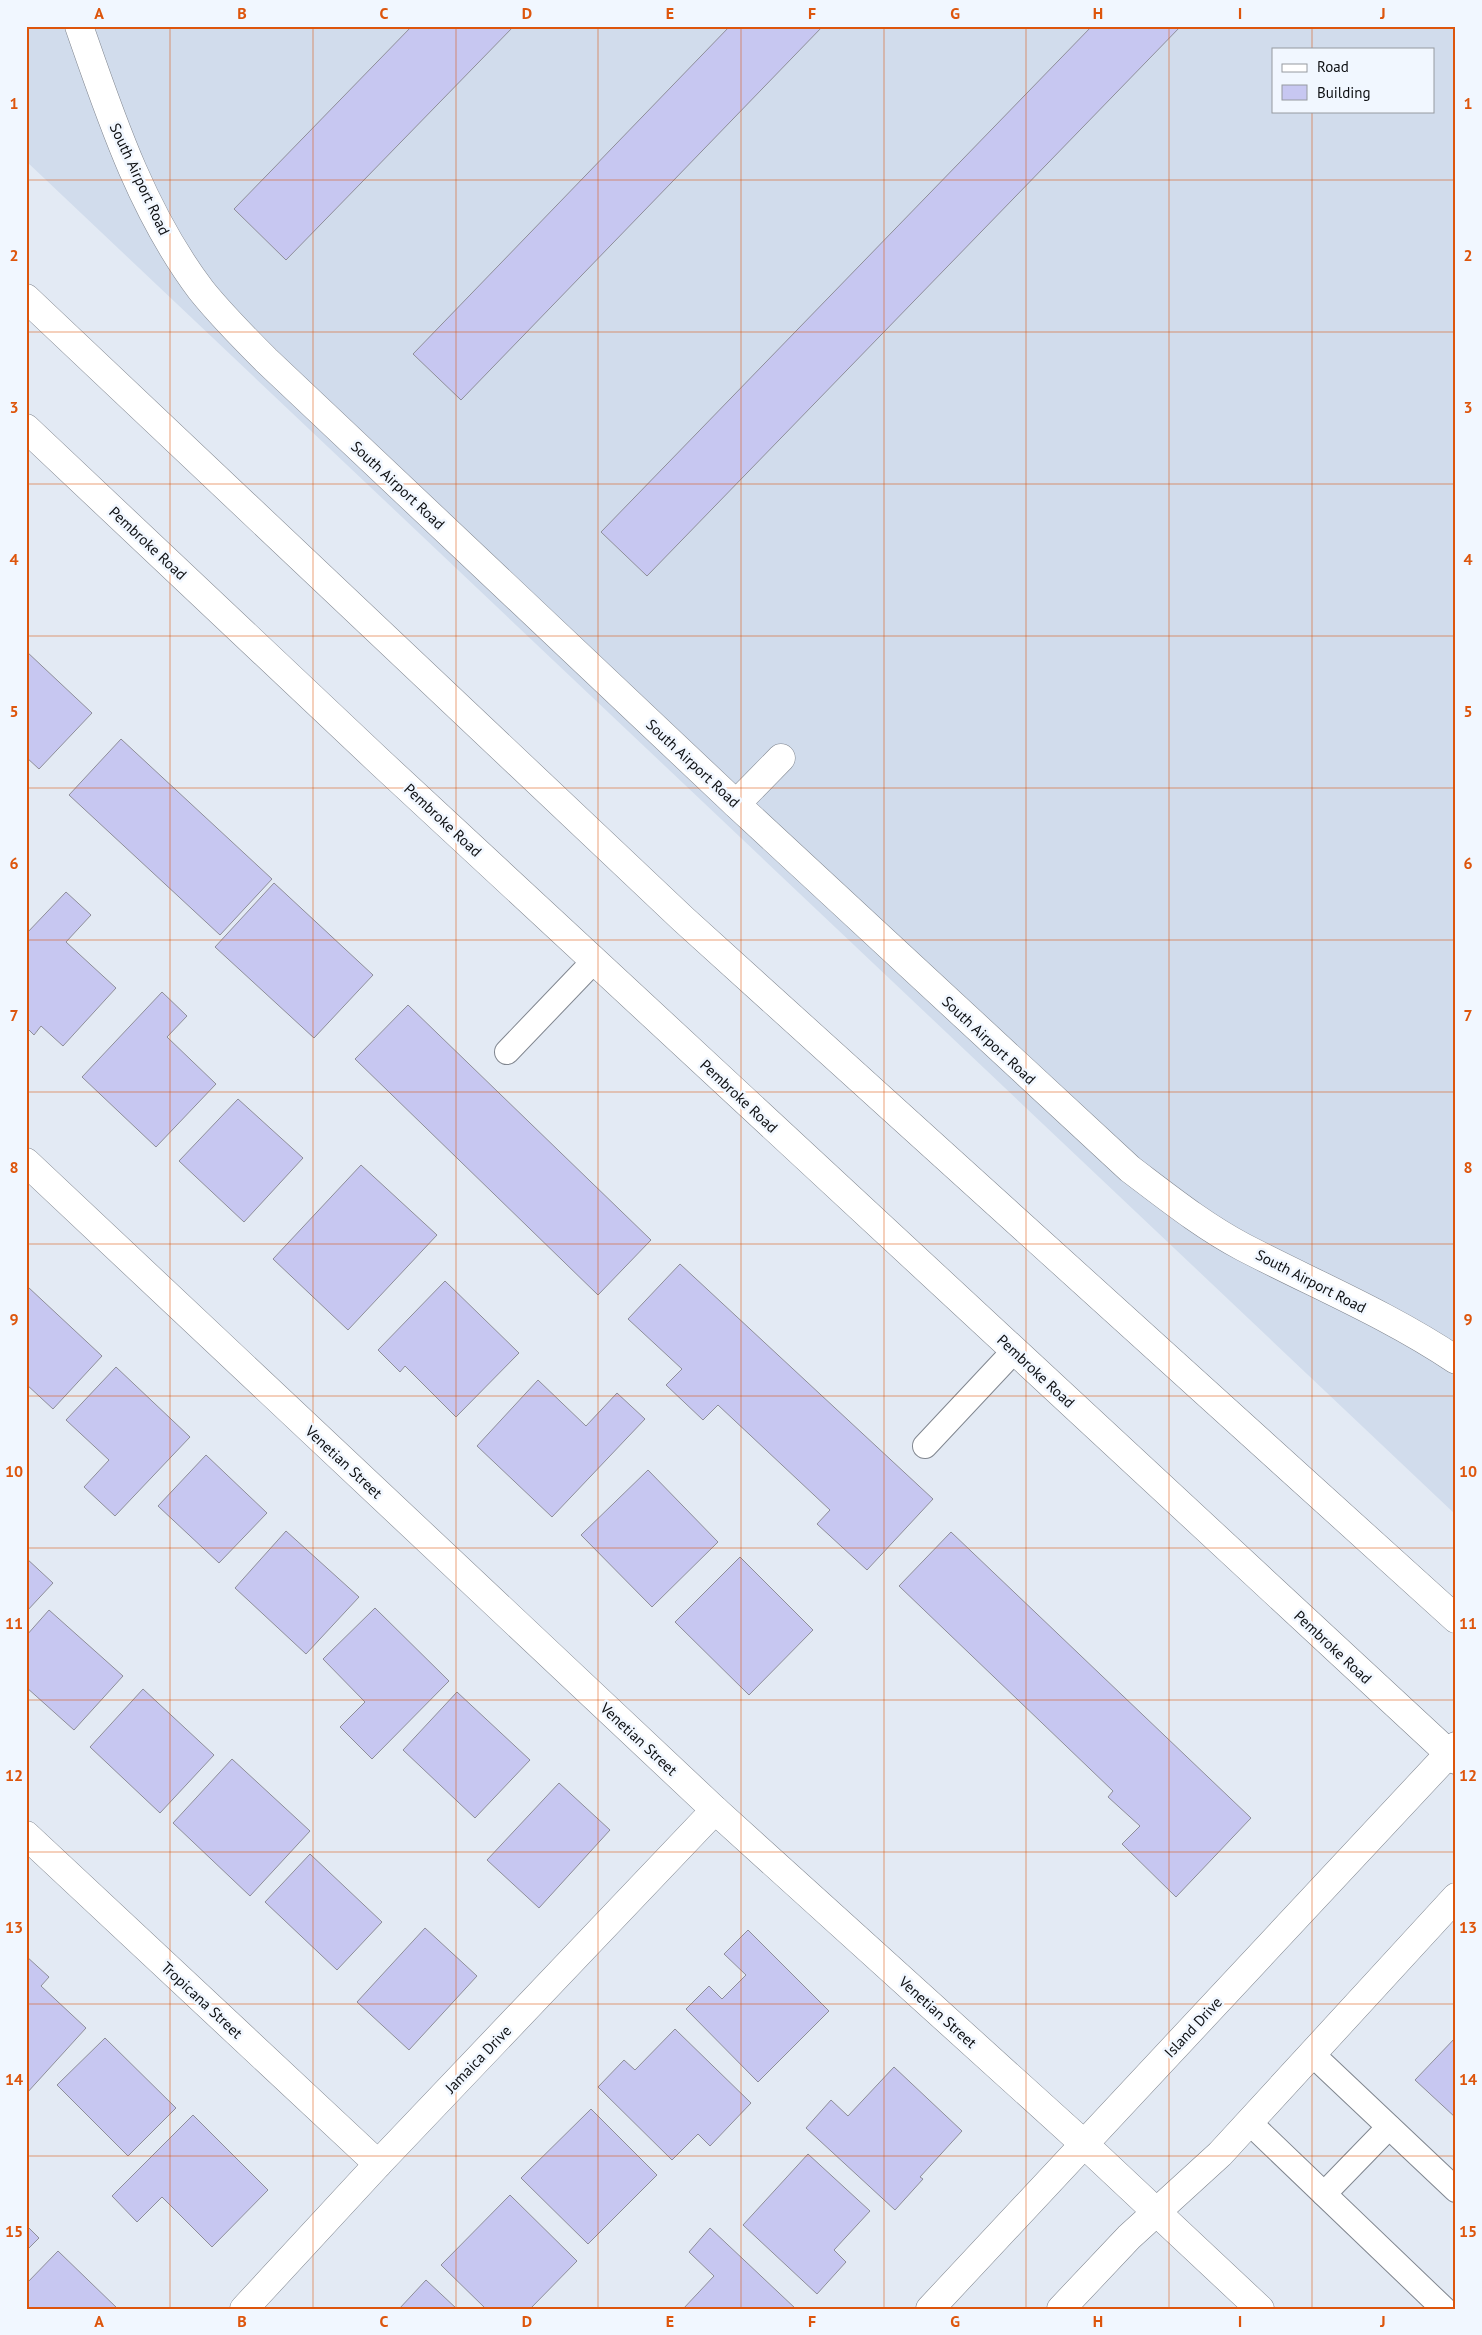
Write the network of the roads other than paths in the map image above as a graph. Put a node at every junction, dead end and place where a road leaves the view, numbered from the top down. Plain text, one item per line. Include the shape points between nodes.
1 (79, 26) edge
2 (26, 298) edge
3 (26, 428) edge
4 (781, 758) dead end
5 (736, 804) junction
6 (594, 961) junction
7 (507, 1052) dead end
8 (26, 1162) edge
9 (1014, 1351) junction
10 (1456, 1360) edge
11 (925, 1446) dead end
12 (1456, 1619) edge
13 (1453, 1753) edge
14 (715, 1810) junction
15 (26, 1835) edge
16 (1456, 1897) edge
17 (1312, 2054) junction
18 (1249, 2122) junction
19 (1389, 2127) junction
20 (1084, 2144) junction
21 (378, 2164) junction
22 (1456, 2190) edge
23 (1324, 2194) junction
24 (1157, 2212) junction
25 (244, 2309) edge
26 (930, 2309) edge
27 (1061, 2309) edge
28 (1260, 2309) edge
29 (1444, 2309) edge

1 - 5 street, South Airport Road via 110,118 133,172 176,252 202,290 266,360
2 - 12 street via 683,919
3 - 6 street, Pembroke Road
4 - 5 street
5 - 10 street, South Airport Road via 1130,1169 1186,1211 1242,1246 1395,1324
6 - 7 lane
6 - 9 street, Pembroke Road
8 - 14 street, Venetian Street
9 - 11 lane
9 - 13 street, Pembroke Road
13 - 20 street, Island Drive
14 - 20 street, Venetian Street
14 - 21 street, Jamaica Drive
15 - 21 street, Tropicana Street
16 - 17 street
17 - 18 street
17 - 19 lane
18 - 23 lane
18 - 24 street via 1220,2154
19 - 22 lane
19 - 23 lane
20 - 24 street, Venetian Street
20 - 26 street, Island Drive
21 - 25 street, Jamaica Drive
23 - 29 lane
24 - 27 street
24 - 28 street, Venetian Street

